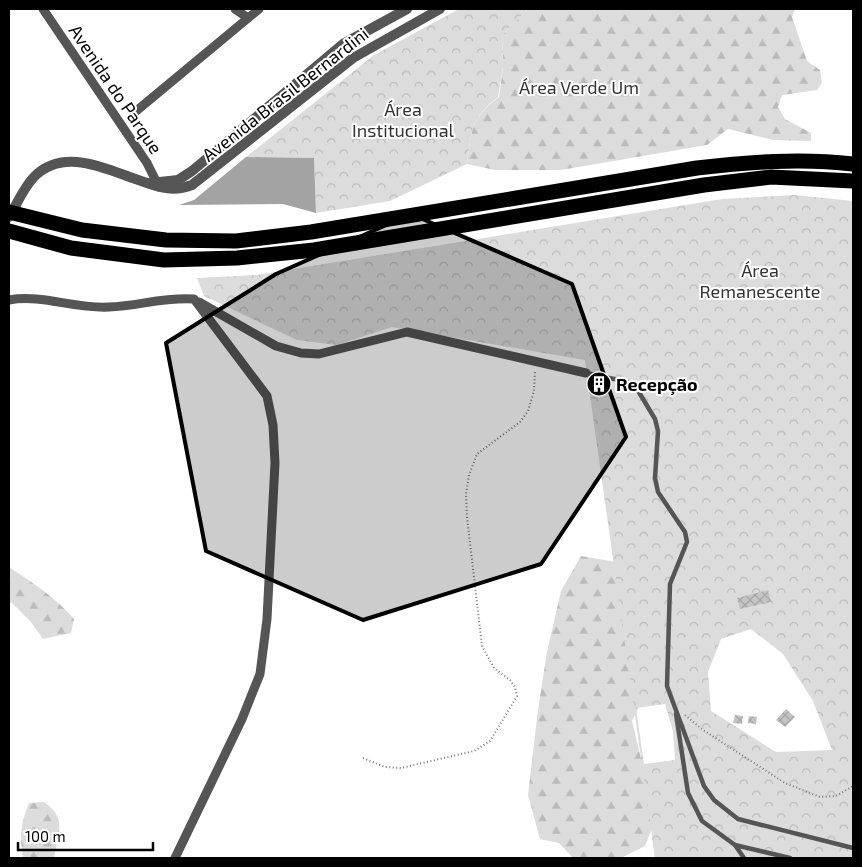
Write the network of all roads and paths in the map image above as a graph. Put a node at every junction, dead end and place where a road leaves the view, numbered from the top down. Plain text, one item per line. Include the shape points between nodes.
1 (43, 9) edge
2 (235, 9) edge
3 (259, 9) edge
4 (407, 9) edge
5 (440, 9) edge
6 (248, 18) junction
7 (135, 112) dead end
8 (853, 164) edge
9 (853, 181) edge
10 (155, 185) junction
11 (9, 212) edge
12 (9, 218) edge
13 (9, 231) edge
14 (194, 299) junction
15 (9, 300) edge
16 (536, 361) junction
17 (586, 373) joint
18 (675, 708) junction
19 (363, 758) dead end
20 (853, 786) edge
21 (735, 845) junction
22 (853, 848) edge
23 (175, 858) edge
24 (744, 858) edge
25 (790, 858) edge

1 - 10 street, Avenida do Parque via 146,163
2 - 6 street
3 - 6 street
4 - 10 street, Avenida Brasil Bernardini via 343,44 192,171 178,180
5 - 10 street, Avenida Brasil Bernardini via 353,58 202,180 185,188
6 - 7 street
8 - 11 highway via 803,160 696,168 311,232 236,241 166,240 82,230
9 - 13 highway via 771,177 704,185 314,250 237,258 164,260 71,248
10 - 12 street, Avenida Brasil Bernardini via 77,160 61,161 45,167 26,188
14 - 15 street via 162,299 110,307 77,307 42,299
14 - 16 street via 276,346 300,353 319,354 407,332
14 - 23 street via 267,396 273,425 274,463 267,619 260,674 242,719
16 - 17 street
16 - 19 path via 534,391 528,411 520,422 477,454 466,494 482,646 494,668 515,687 517,696 490,741 474,751 402,768 385,767
17 - 18 lane via 628,382 637,389 655,419 658,431 655,478 658,492 685,532 687,542 670,584 667,686
18 - 20 path via 785,783 820,797 836,796
18 - 21 lane via 688,793 702,821
18 - 22 lane via 704,786 714,800 738,818
21 - 24 lane
21 - 25 lane

